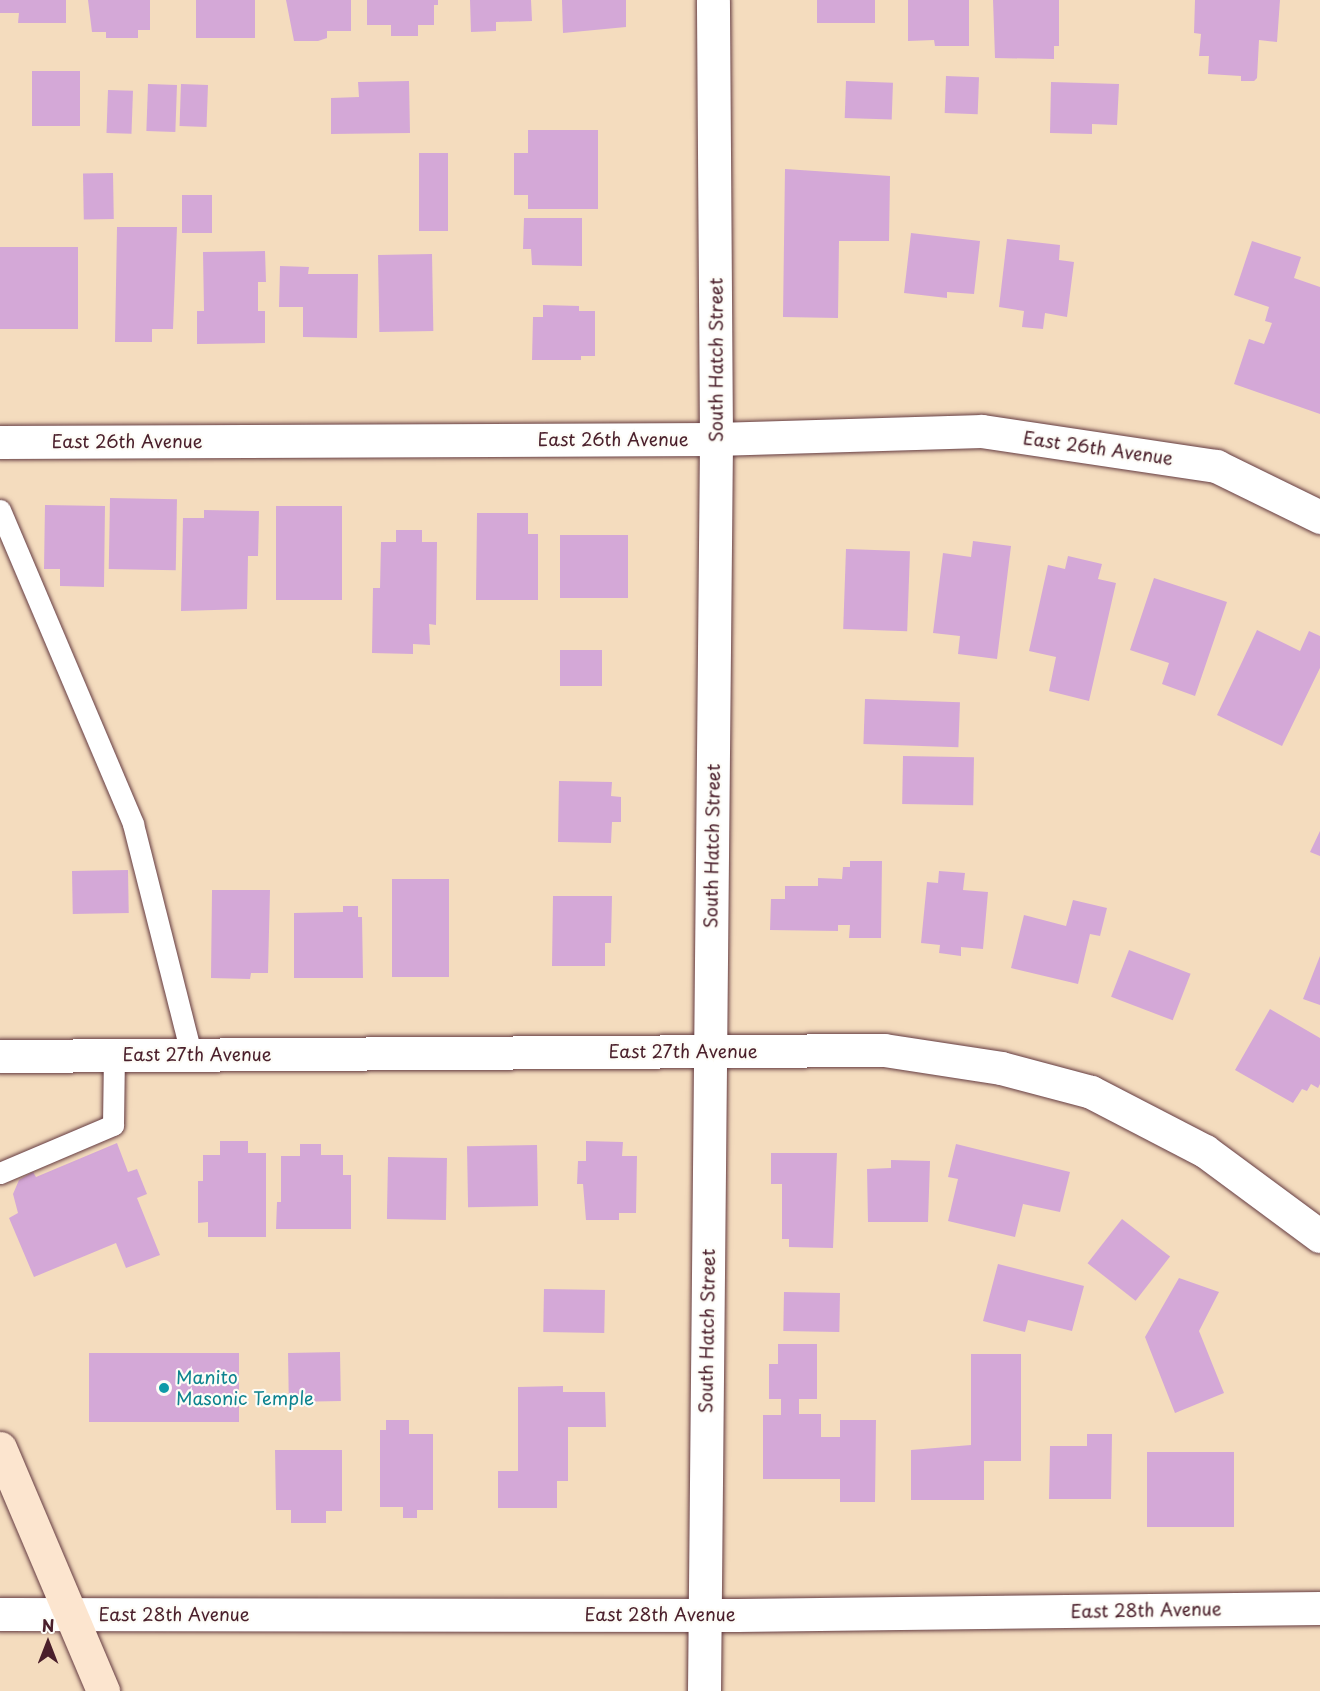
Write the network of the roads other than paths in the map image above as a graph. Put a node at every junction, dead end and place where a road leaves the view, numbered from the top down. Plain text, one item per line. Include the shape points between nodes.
1 (713, 0) edge
2 (716, 439) junction
3 (0, 442) edge
4 (0, 510) edge
5 (1320, 517) edge
6 (710, 1050) junction
7 (191, 1054) junction
8 (114, 1055) junction
9 (0, 1056) edge
10 (0, 1173) edge
11 (1320, 1236) edge
12 (0, 1448) edge
13 (1320, 1608) edge
14 (0, 1614) edge
15 (70, 1614) junction
16 (705, 1615) junction
17 (103, 1691) edge
18 (704, 1691) edge

1 - 2 street, South Hatch Street
2 - 3 street, East 26th Avenue
2 - 5 street, East 26th Avenue via 982,431 1216,466
2 - 6 street, South Hatch Street
4 - 7 lane via 133,824
6 - 7 street, East 27th Avenue
6 - 11 street, East 27th Avenue via 884,1050 1001,1068 1091,1092 1205,1151
6 - 16 street, South Hatch Street
7 - 8 street, East 27th Avenue
8 - 9 street, East 27th Avenue
8 - 10 lane via 112,1125
12 - 15 main road
13 - 16 street, East 28th Avenue
14 - 15 street, East 28th Avenue
15 - 16 street, East 28th Avenue
15 - 17 main road
16 - 18 street, South Hatch Street

